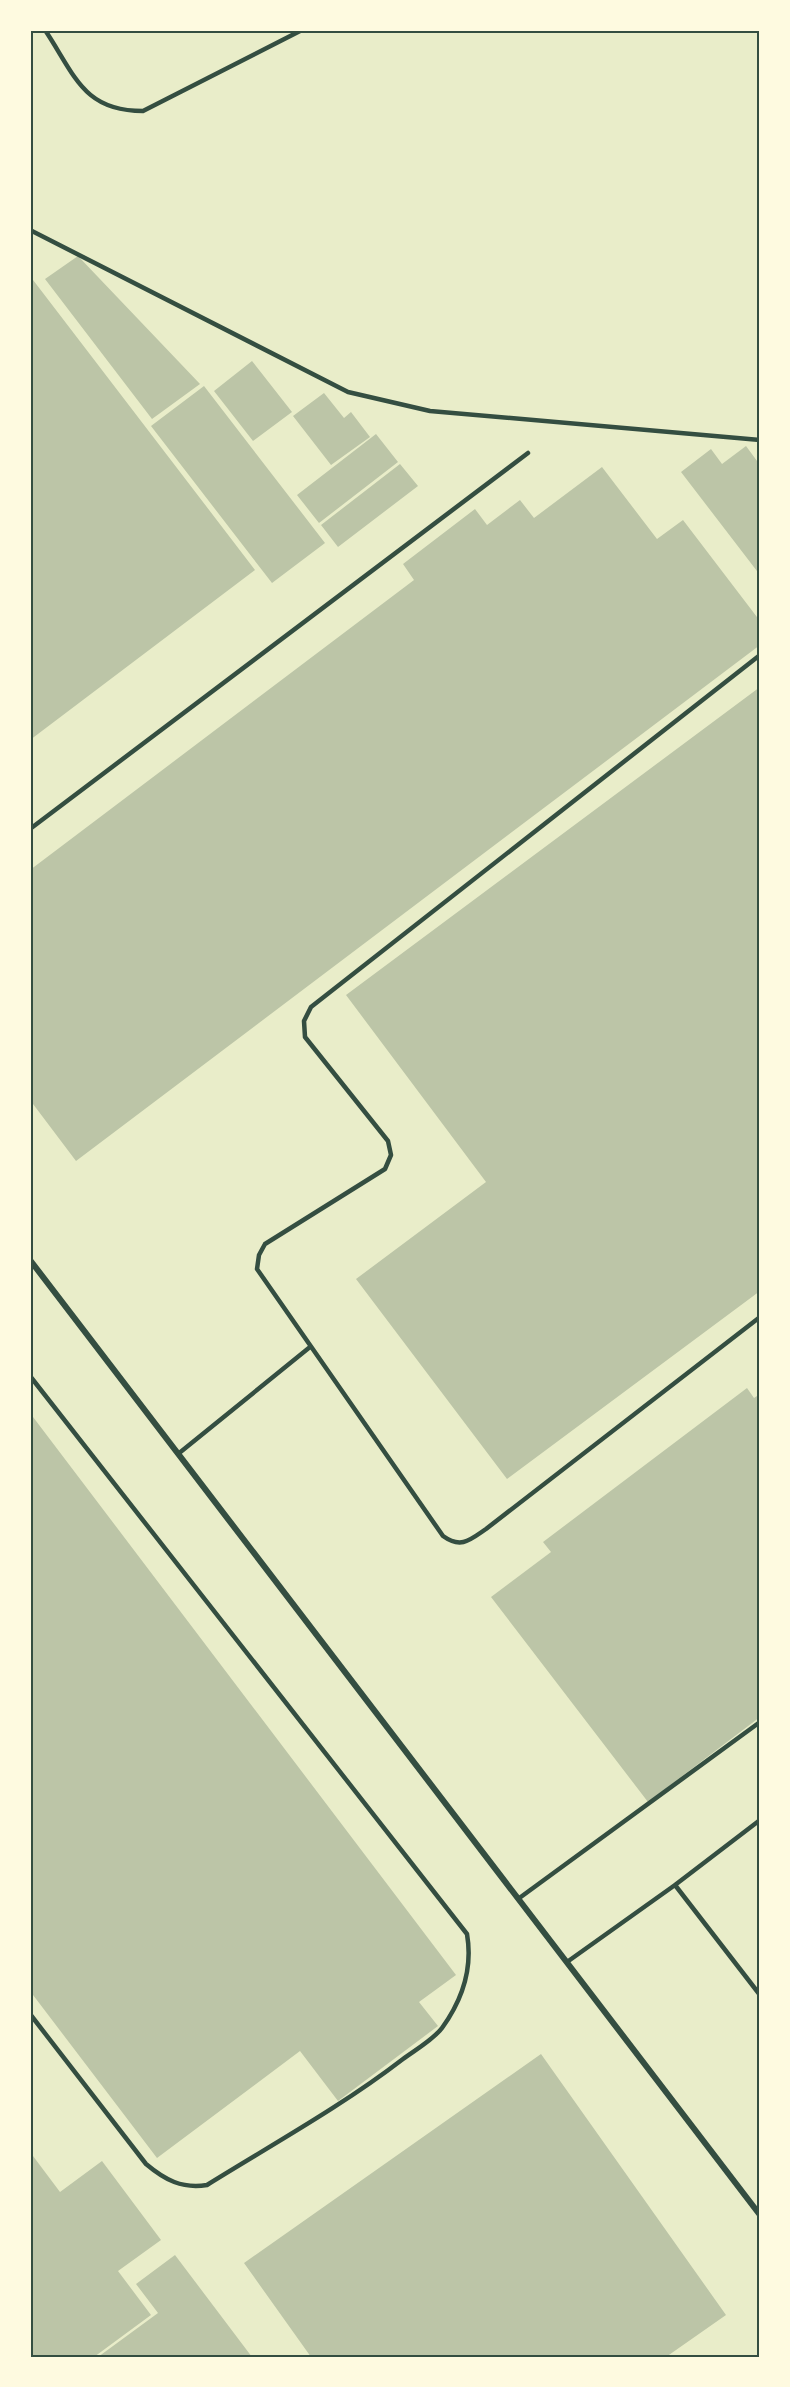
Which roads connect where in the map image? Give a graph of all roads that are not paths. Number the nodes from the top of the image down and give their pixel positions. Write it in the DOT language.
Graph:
graph roads {
  1 [pos="45,30"];
  2 [pos="302,30"];
  3 [pos="30,230"];
  4 [pos="760,440"];
  5 [pos="528,453"];
  6 [pos="760,655"];
  7 [pos="30,830"];
  8 [pos="30,1260"];
  9 [pos="760,1317"];
  10 [pos="310,1347"];
  11 [pos="30,1376"];
  12 [pos="178,1454"];
  13 [pos="760,1722"];
  14 [pos="760,1820"];
  15 [pos="675,1885"];
  16 [pos="518,1899"];
  17 [pos="567,1962"];
  18 [pos="760,1995"];
  19 [pos="30,2014"];
  20 [pos="760,2215"];
  1 -- 2 [label="lane"];
  3 -- 4 [label="lane"];
  5 -- 7 [label="lane"];
  6 -- 10 [label="lane"];
  8 -- 12 [label="street"];
  9 -- 10 [label="lane"];
  10 -- 12 [label="lane"];
  11 -- 19 [label="lane"];
  12 -- 16 [label="street"];
  13 -- 16 [label="lane"];
  14 -- 15 [label="lane"];
  15 -- 17 [label="lane"];
  15 -- 18 [label="lane"];
  16 -- 17 [label="street"];
  17 -- 20 [label="street"];
}
